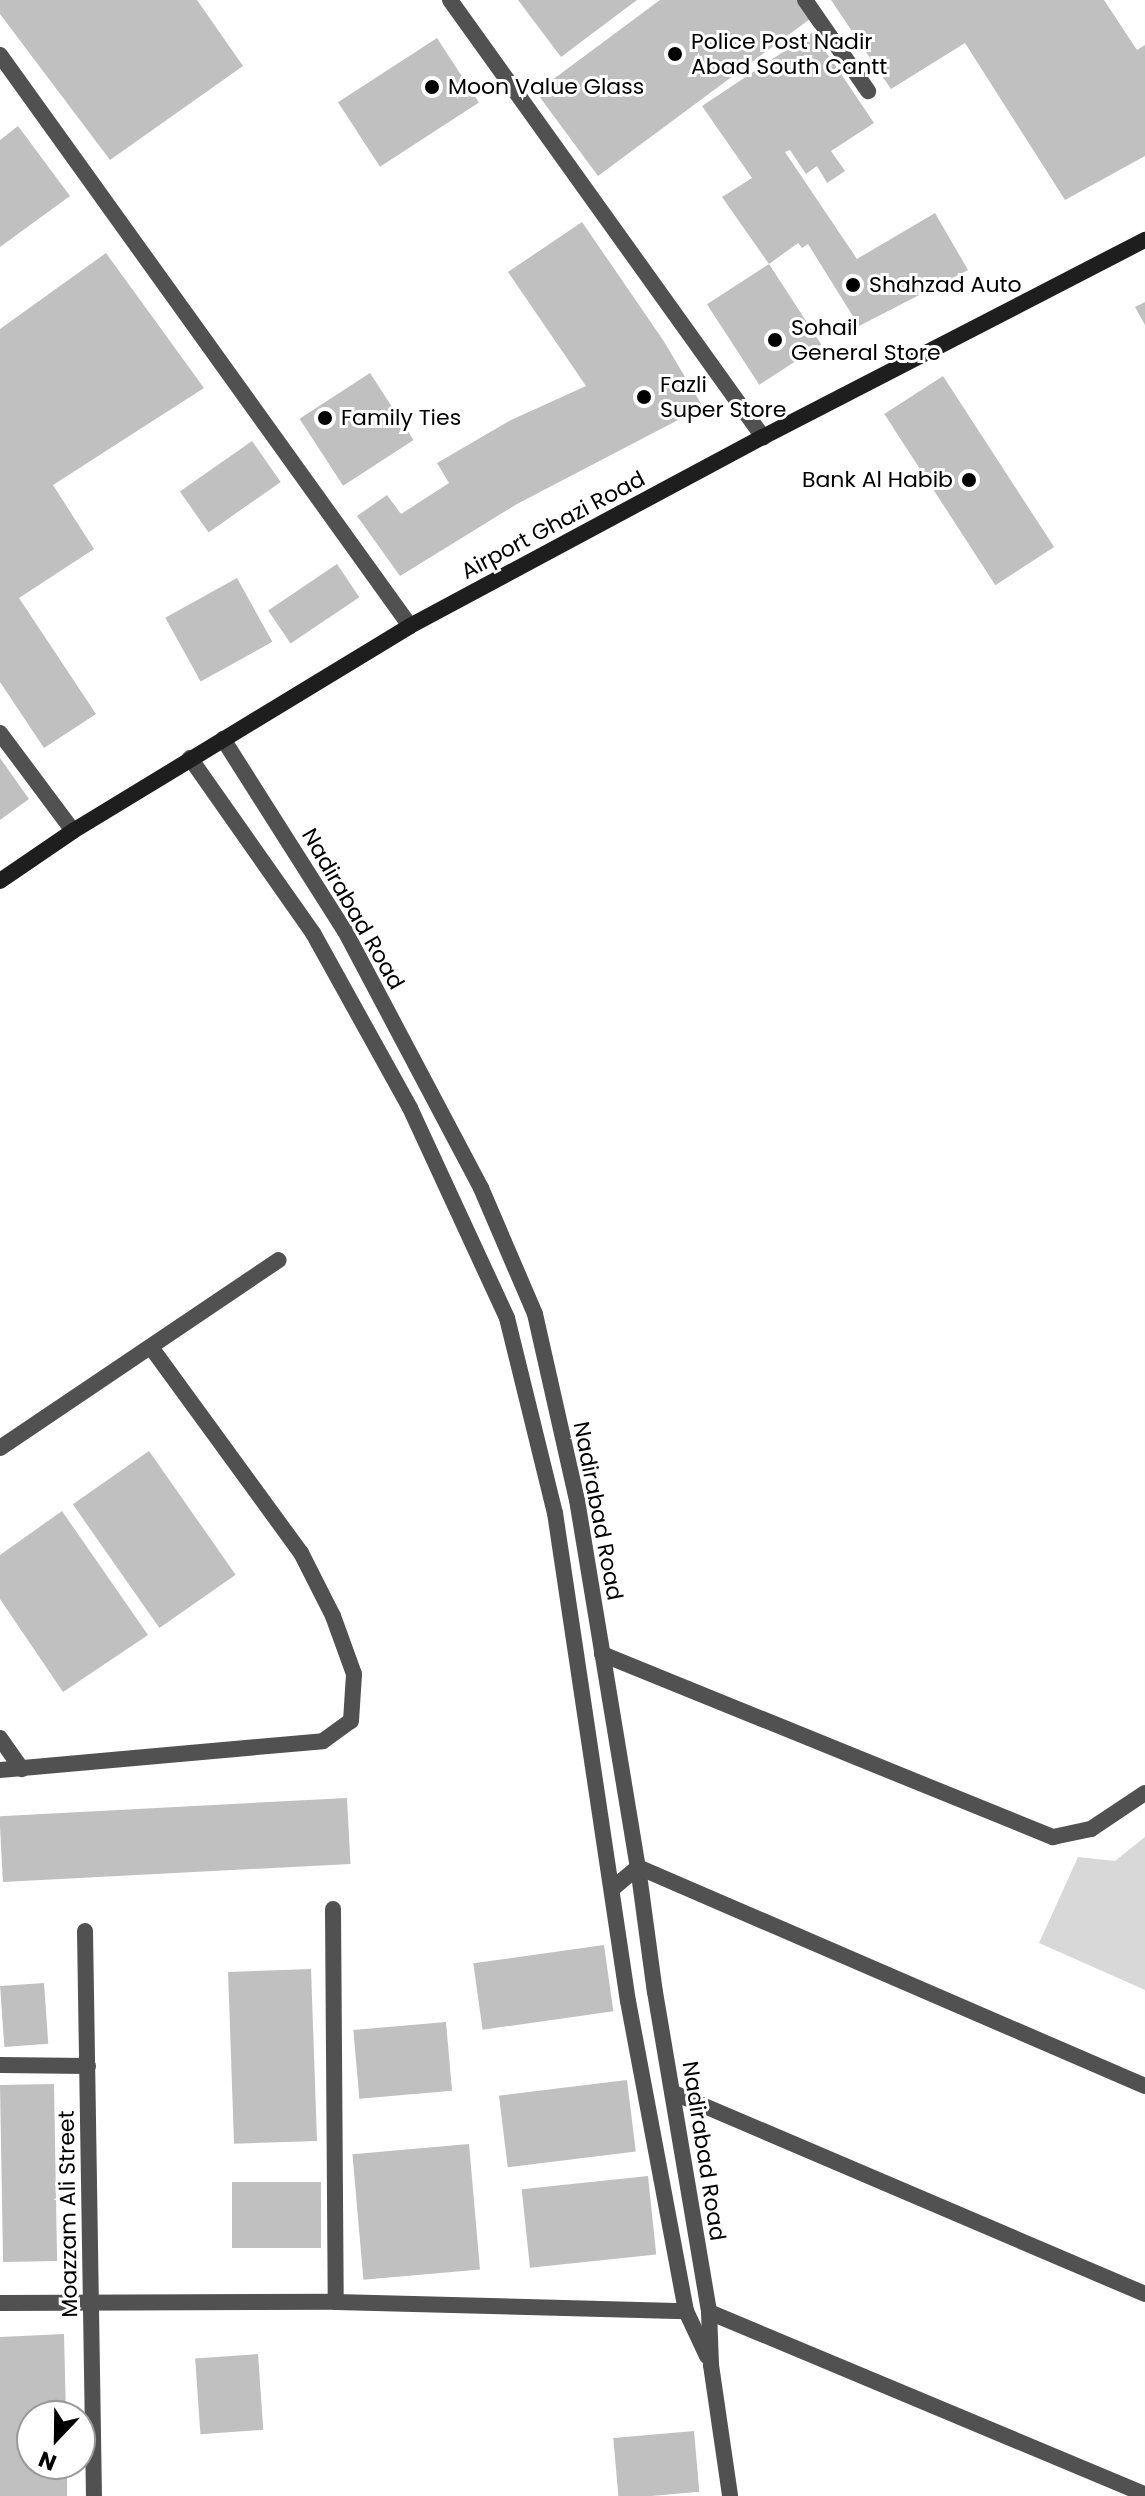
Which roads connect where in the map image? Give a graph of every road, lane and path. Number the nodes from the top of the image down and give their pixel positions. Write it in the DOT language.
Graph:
graph roads {
  1 [pos="450,0"];
  2 [pos="805,0"];
  3 [pos="0,55"];
  4 [pos="868,91"];
  5 [pos="1145,240"];
  6 [pos="763,437"];
  7 [pos="410,626"];
  8 [pos="0,733"];
  9 [pos="223,739"];
  10 [pos="190,758"];
  11 [pos="73,831"];
  12 [pos="0,881"];
  13 [pos="279,1260"];
  14 [pos="152,1349"];
  15 [pos="548,1374"];
  16 [pos="521,1375"];
  17 [pos="0,1448"];
  18 [pos="602,1654"];
  19 [pos="0,1738"];
  20 [pos="22,1769"];
  21 [pos="0,1770"];
  22 [pos="1145,1793"];
  23 [pos="638,1867"];
  24 [pos="612,1889"];
  25 [pos="333,1909"];
  26 [pos="85,1931"];
  27 [pos="0,2065"];
  28 [pos="88,2066"];
  29 [pos="1145,2086"];
  30 [pos="674,2093"];
  31 [pos="1145,2294"];
  32 [pos="92,2302"];
  33 [pos="336,2302"];
  34 [pos="0,2303"];
  35 [pos="686,2311"];
  36 [pos="709,2312"];
  37 [pos="711,2365"];
  38 [pos="1145,2494"];
  39 [pos="94,2496"];
  40 [pos="730,2496"];
  1 -- 6 [label="street"];
  2 -- 4 [label="street"];
  3 -- 7 [label="street"];
  5 -- 6 [label="main road, Airport Ghazi Road"];
  6 -- 7 [label="main road, Airport Ghazi Road"];
  7 -- 9 [label="main road, Airport Ghazi Road"];
  8 -- 11 [label="street"];
  9 -- 10 [label="main road, Airport Ghazi Road"];
  9 -- 15 [label="street, Nadirabad Road"];
  10 -- 11 [label="main road, Airport Ghazi Road"];
  10 -- 16 [label="street, Nadirabad Road"];
  11 -- 12 [label="main road, Airport Ghazi Road"];
  13 -- 14 [label="street"];
  14 -- 17 [label="street"];
  14 -- 20 [label="street"];
  15 -- 16 [label="street"];
  15 -- 18 [label="street, Nadirabad Road"];
  16 -- 24 [label="street, Nadirabad Road"];
  18 -- 22 [label="street"];
  18 -- 23 [label="street, Nadirabad Road"];
  19 -- 20 [label="street"];
  20 -- 21 [label="street"];
  23 -- 24 [label="street"];
  23 -- 29 [label="street"];
  23 -- 30 [label="street, Nadirabad Road"];
  24 -- 35 [label="street, Nadirabad Road"];
  25 -- 33 [label="street"];
  26 -- 28 [label="street, Moazzam Ali Street"];
  27 -- 28 [label="street"];
  28 -- 32 [label="street, Moazzam Ali Street"];
  30 -- 31 [label="street"];
  30 -- 36 [label="street, Nadirabad Road"];
  32 -- 33 [label="street"];
  32 -- 34 [label="street"];
  32 -- 39 [label="street, Moazzam Ali Street"];
  33 -- 35 [label="street"];
  35 -- 37 [label="street, Nadirabad Road"];
  36 -- 37 [label="street, Nadirabad Road"];
  36 -- 38 [label="street"];
  37 -- 40 [label="street, Nadirabad Road"];
}
